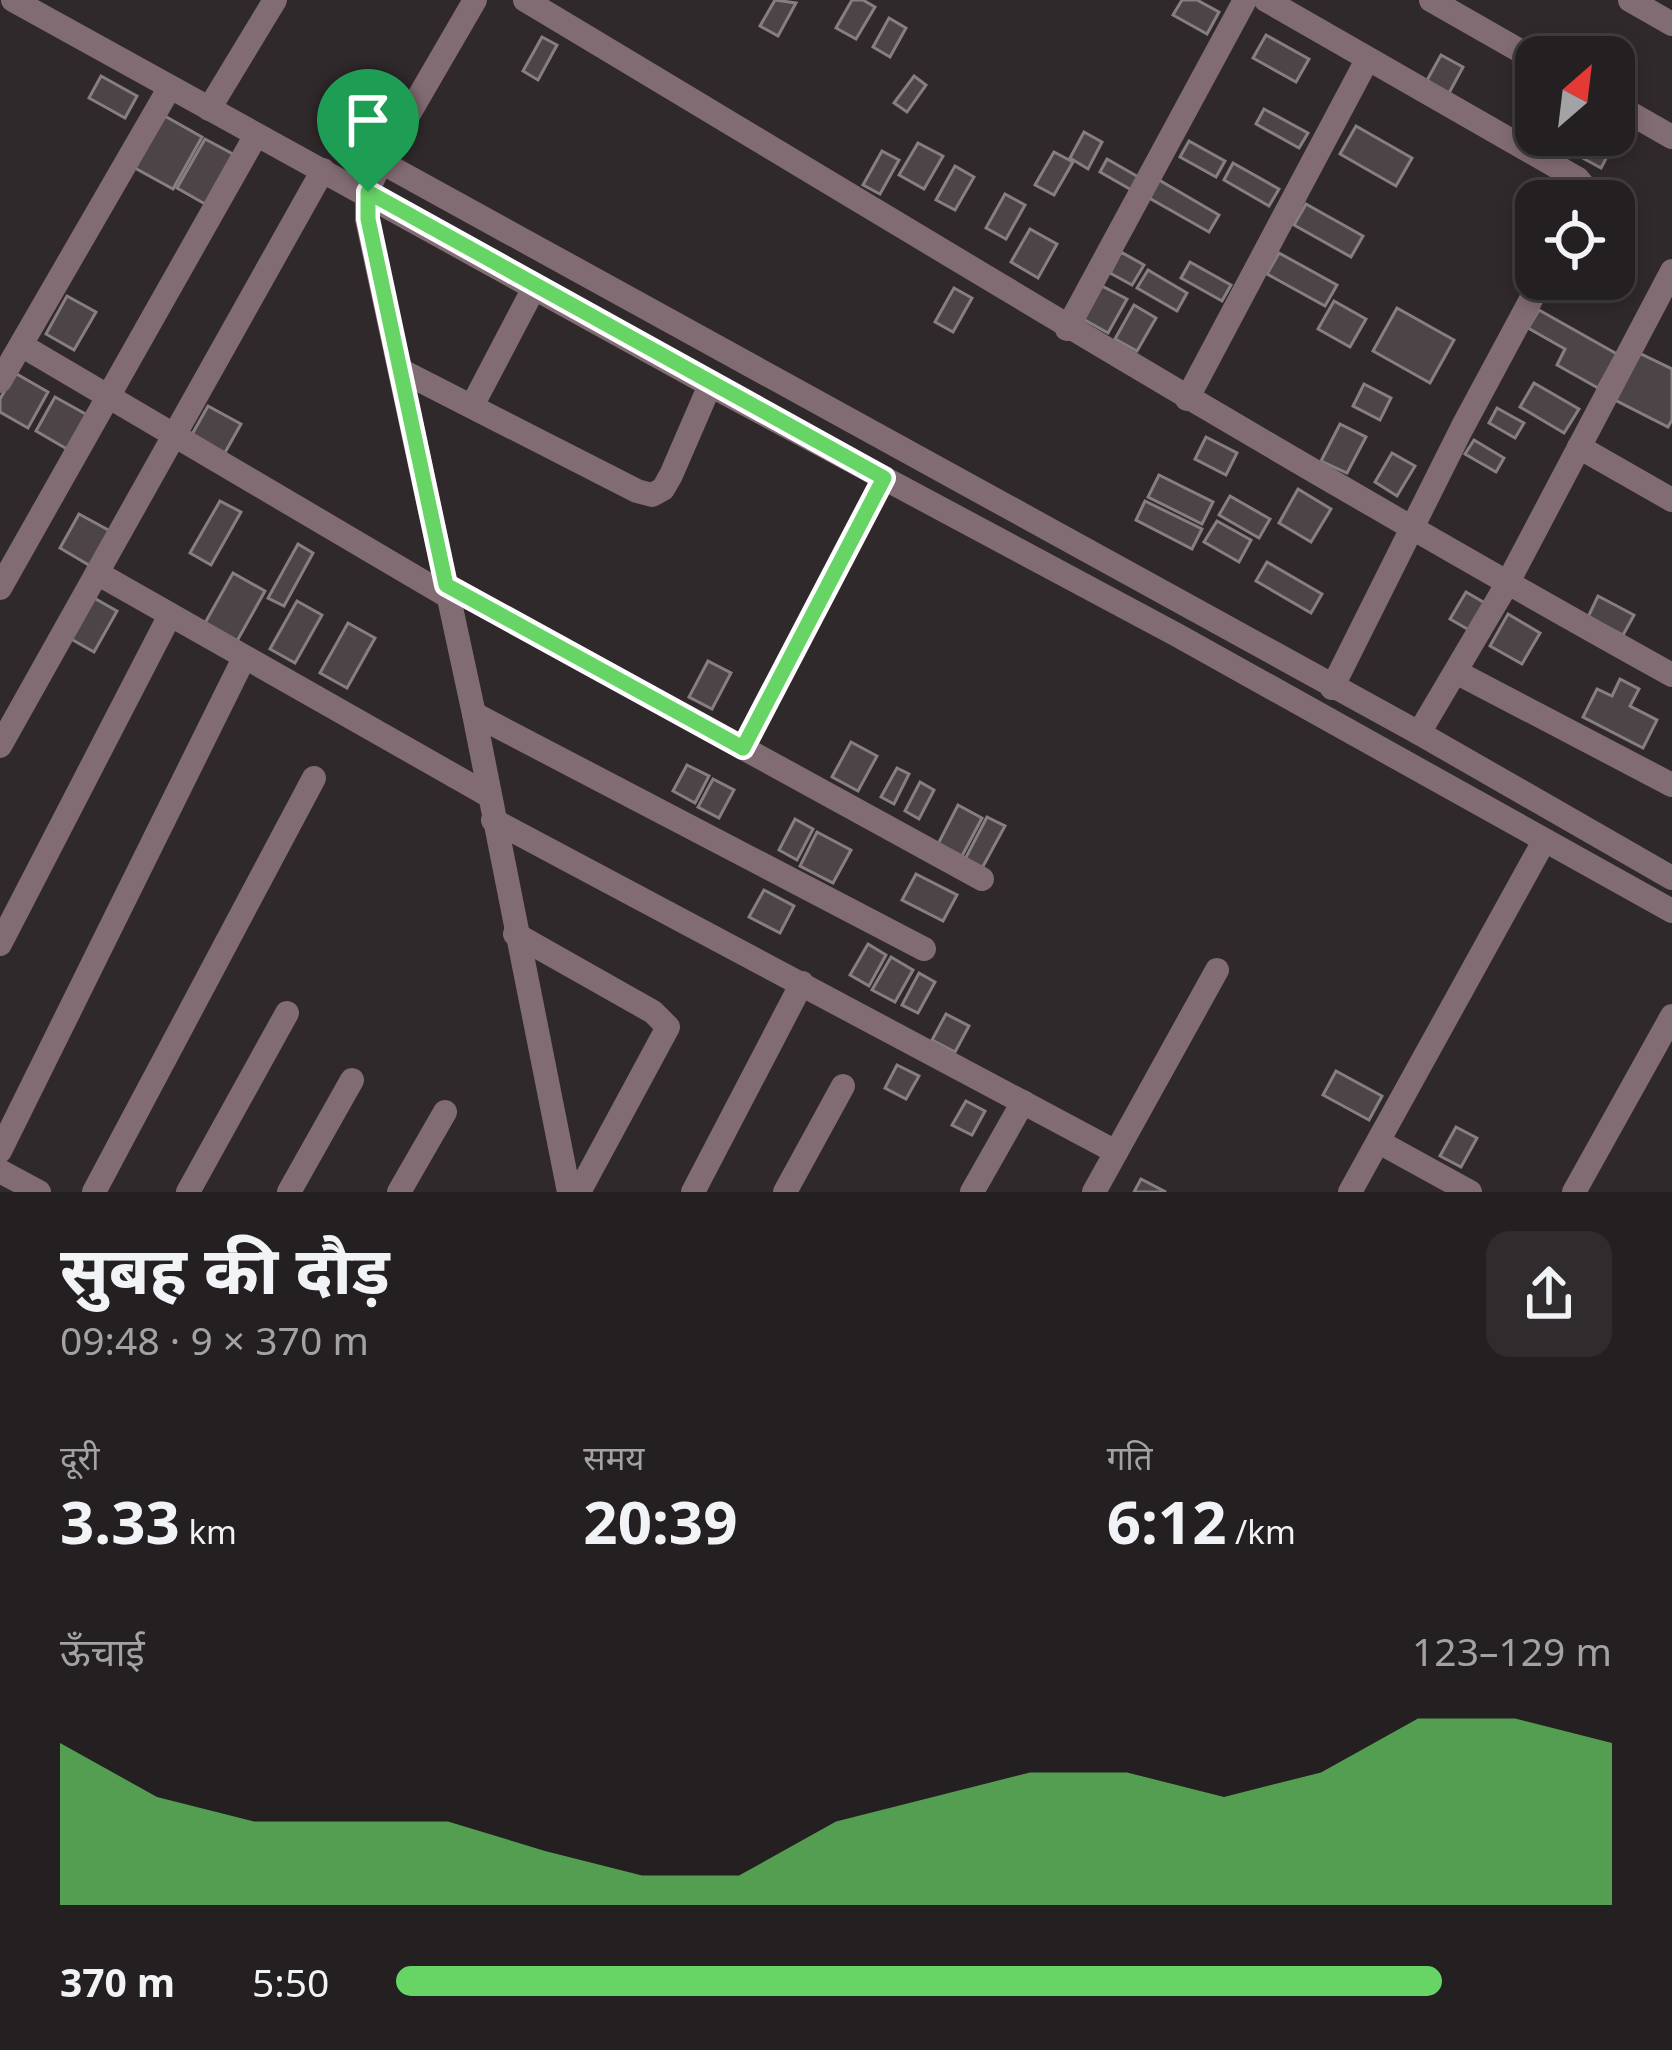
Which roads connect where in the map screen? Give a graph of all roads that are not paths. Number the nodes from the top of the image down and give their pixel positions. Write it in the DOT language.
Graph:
graph roads {
  1 [pos="13,0"];
  2 [pos="274,0"];
  3 [pos="475,0"];
  4 [pos="525,0"];
  5 [pos="1245,0"];
  6 [pos="1266,0"];
  7 [pos="1431,0"];
  8 [pos="1630,0"];
  9 [pos="1672,24"];
  10 [pos="1515,48"];
  11 [pos="1367,60"];
  12 [pos="170,87"];
  13 [pos="209,109"];
  14 [pos="1635,116"];
  15 [pos="256,135"];
  16 [pos="1672,137"];
  17 [pos="381,162"];
  18 [pos="323,170"];
  19 [pos="1579,180"];
  20 [pos="368,192"];
  21 [pos="1672,272"];
  22 [pos="535,286"];
  23 [pos="1531,300"];
  24 [pos="1067,329"];
  25 [pos="20,345"];
  26 [pos="400,370"];
  27 [pos="0,381"];
  28 [pos="710,385"];
  29 [pos="108,396"];
  30 [pos="1187,399"];
  31 [pos="472,406"];
  32 [pos="174,437"];
  33 [pos="1579,447"];
  34 [pos="884,478"];
  35 [pos="1672,500"];
  36 [pos="1413,526"];
  37 [pos="97,573"];
  38 [pos="1507,584"];
  39 [pos="0,589"];
  40 [pos="448,591"];
  41 [pos="170,615"];
  42 [pos="244,658"];
  43 [pos="1456,672"];
  44 [pos="1672,675"];
  45 [pos="1332,688"];
  46 [pos="474,715"];
  47 [pos="1419,733"];
  48 [pos="0,746"];
  49 [pos="743,748"];
  50 [pos="314,778"];
  51 [pos="1672,785"];
  52 [pos="490,808"];
  53 [pos="1544,841"];
  54 [pos="1672,878"];
  55 [pos="982,879"];
  56 [pos="1672,911"];
  57 [pos="515,934"];
  58 [pos="0,944"];
  59 [pos="924,950"];
  60 [pos="1216,970"];
  61 [pos="802,983"];
  62 [pos="287,1012"];
  63 [pos="1672,1016"];
  64 [pos="352,1080"];
  65 [pos="844,1086"];
  66 [pos="1023,1102"];
  67 [pos="445,1112"];
  68 [pos="1378,1142"];
  69 [pos="0,1151"];
  70 [pos="1116,1152"];
  71 [pos="0,1171"];
  72 [pos="39,1192"];
  73 [pos="94,1192"];
  74 [pos="188,1192"];
  75 [pos="289,1192"];
  76 [pos="399,1192"];
  77 [pos="568,1192"];
  78 [pos="579,1192"];
  79 [pos="693,1192"];
  80 [pos="785,1192"];
  81 [pos="972,1192"];
  82 [pos="1094,1192"];
  83 [pos="1351,1192"];
  84 [pos="1470,1192"];
  85 [pos="1574,1192"];
  1 -- 12 [label="street"];
  2 -- 13 [label="street"];
  3 -- 17 [label="street"];
  4 -- 24 [label="street"];
  5 -- 24 [label="street"];
  6 -- 11 [label="street"];
  7 -- 10 [label="street"];
  8 -- 9 [label="street"];
  11 -- 19 [label="street"];
  11 -- 30 [label="street"];
  12 -- 13 [label="street"];
  12 -- 25 [label="street"];
  13 -- 15 [label="street"];
  14 -- 16 [label="street"];
  15 -- 18 [label="street"];
  15 -- 29 [label="street"];
  17 -- 20 [label="street"];
  17 -- 45 [label="street"];
  18 -- 20 [label="street"];
  18 -- 32 [label="street"];
  20 -- 22 [label="street"];
  20 -- 26 [label="street"];
  21 -- 33 [label="street"];
  22 -- 28 [label="street"];
  22 -- 31 [label="street"];
  23 -- 36 [label="street"];
  24 -- 30 [label="street"];
  25 -- 27 [label="street"];
  25 -- 29 [label="street"];
  26 -- 31 [label="street"];
  26 -- 40 [label="street"];
  28 -- 31 [label="street"];
  28 -- 34 [label="street"];
  29 -- 32 [label="street"];
  29 -- 39 [label="street"];
  30 -- 36 [label="street"];
  32 -- 37 [label="street"];
  32 -- 40 [label="street"];
  33 -- 35 [label="street"];
  33 -- 38 [label="street"];
  34 -- 49 [label="street"];
  34 -- 53 [label="street"];
  36 -- 38 [label="street"];
  36 -- 45 [label="street"];
  37 -- 41 [label="street"];
  37 -- 48 [label="street"];
  38 -- 43 [label="street"];
  38 -- 44 [label="street"];
  40 -- 46 [label="street"];
  40 -- 49 [label="street"];
  41 -- 42 [label="street"];
  41 -- 58 [label="street"];
  42 -- 52 [label="street"];
  42 -- 69 [label="street"];
  43 -- 47 [label="street"];
  43 -- 51 [label="street"];
  45 -- 47 [label="street"];
  46 -- 52 [label="street"];
  46 -- 59 [label="street"];
  47 -- 54 [label="street"];
  49 -- 55 [label="street"];
  50 -- 73 [label="street"];
  52 -- 57 [label="street"];
  52 -- 61 [label="street"];
  53 -- 56 [label="street"];
  53 -- 68 [label="street"];
  57 -- 77 [label="street"];
  57 -- 78 [label="street"];
  60 -- 70 [label="street"];
  61 -- 66 [label="street"];
  61 -- 79 [label="street"];
  62 -- 74 [label="street"];
  63 -- 85 [label="street"];
  64 -- 75 [label="street"];
  65 -- 80 [label="street"];
  66 -- 70 [label="street"];
  66 -- 81 [label="street"];
  67 -- 76 [label="street"];
  68 -- 83 [label="street"];
  68 -- 84 [label="street"];
  70 -- 82 [label="street"];
  71 -- 72 [label="street"];
}
